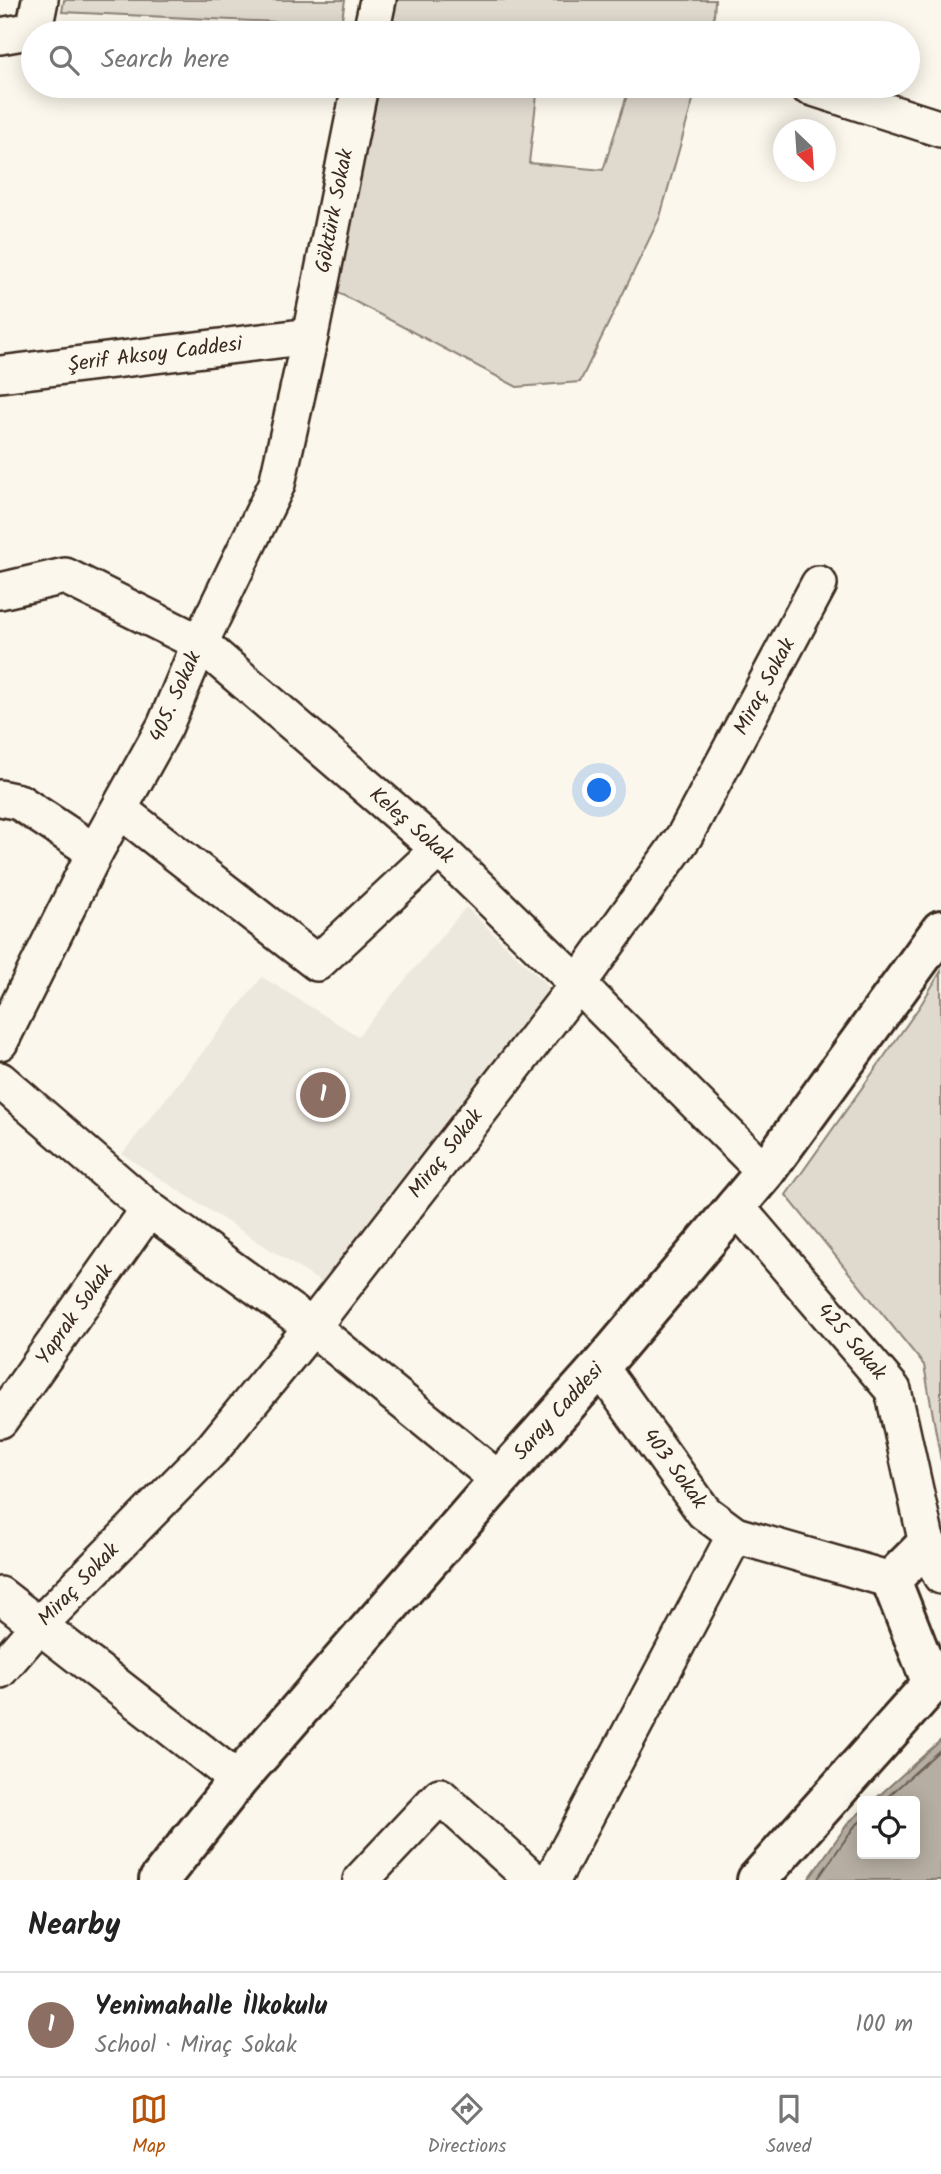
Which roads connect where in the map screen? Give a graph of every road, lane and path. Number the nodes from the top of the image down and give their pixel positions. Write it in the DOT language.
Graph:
graph roads {
  1 [pos="378,0"];
  2 [pos="374,21"];
  3 [pos="21,29"];
  4 [pos="0,36"];
  5 [pos="358,98"];
  6 [pos="844,98"];
  7 [pos="941,129"];
  8 [pos="310,336"];
  9 [pos="0,374"];
  10 [pos="819,584"];
  11 [pos="0,592"];
  12 [pos="200,643"];
  13 [pos="0,798"];
  14 [pos="120,810"];
  15 [pos="439,849"];
  16 [pos="95,852"];
  17 [pos="941,930"];
  18 [pos="578,985"];
  19 [pos="0,1042"];
  20 [pos="0,1080"];
  21 [pos="765,1172"];
  22 [pos="735,1206"];
  23 [pos="149,1209"];
  24 [pos="312,1327"];
  25 [pos="600,1367"];
  26 [pos="0,1420"];
  27 [pos="499,1480"];
  28 [pos="735,1535"];
  29 [pos="934,1560"];
  30 [pos="891,1580"];
  31 [pos="0,1595"];
  32 [pos="40,1625"];
  33 [pos="0,1670"];
  34 [pos="238,1780"];
  35 [pos="159,1880"];
  36 [pos="361,1880"];
  37 [pos="533,1880"];
  38 [pos="552,1880"];
  39 [pos="757,1880"];
  1 -- 2 [label="street"];
  3 -- 4 [label="street"];
  5 -- 8 [label="street, Göktürk Sokak"];
  6 -- 7 [label="street"];
  8 -- 9 [label="street, Şerif Aksoy Caddesi"];
  8 -- 12 [label="street, 405. Sokak"];
  10 -- 18 [label="street, Miraç Sokak"];
  11 -- 12 [label="street, Keleş Sokak"];
  12 -- 14 [label="street, 405. Sokak"];
  12 -- 15 [label="street, Keleş Sokak"];
  13 -- 16 [label="street"];
  14 -- 15 [label="street"];
  14 -- 16 [label="street, 405. Sokak"];
  15 -- 18 [label="street, Keleş Sokak"];
  16 -- 19 [label="street, 405. Sokak"];
  17 -- 21 [label="main road, Saray Caddesi"];
  18 -- 21 [label="street, Keleş Sokak"];
  18 -- 24 [label="street, Miraç Sokak"];
  20 -- 23 [label="street"];
  21 -- 22 [label="main road, Saray Caddesi"];
  22 -- 25 [label="main road, Saray Caddesi"];
  22 -- 29 [label="street, 425 Sokak"];
  23 -- 24 [label="street"];
  23 -- 26 [label="street, Yaprak Sokak"];
  24 -- 27 [label="street"];
  24 -- 32 [label="street, Miraç Sokak"];
  25 -- 27 [label="main road, Saray Caddesi"];
  25 -- 28 [label="street, 403 Sokak"];
  27 -- 34 [label="main road, Saray Caddesi"];
  28 -- 30 [label="street, 403 Sokak"];
  28 -- 38 [label="street"];
  29 -- 30 [label="main road"];
  30 -- 39 [label="main road"];
  31 -- 32 [label="street"];
  32 -- 33 [label="street, Miraç Sokak"];
  32 -- 34 [label="street"];
  34 -- 35 [label="main road, Saray Caddesi"];
  36 -- 37 [label="street"];
}
